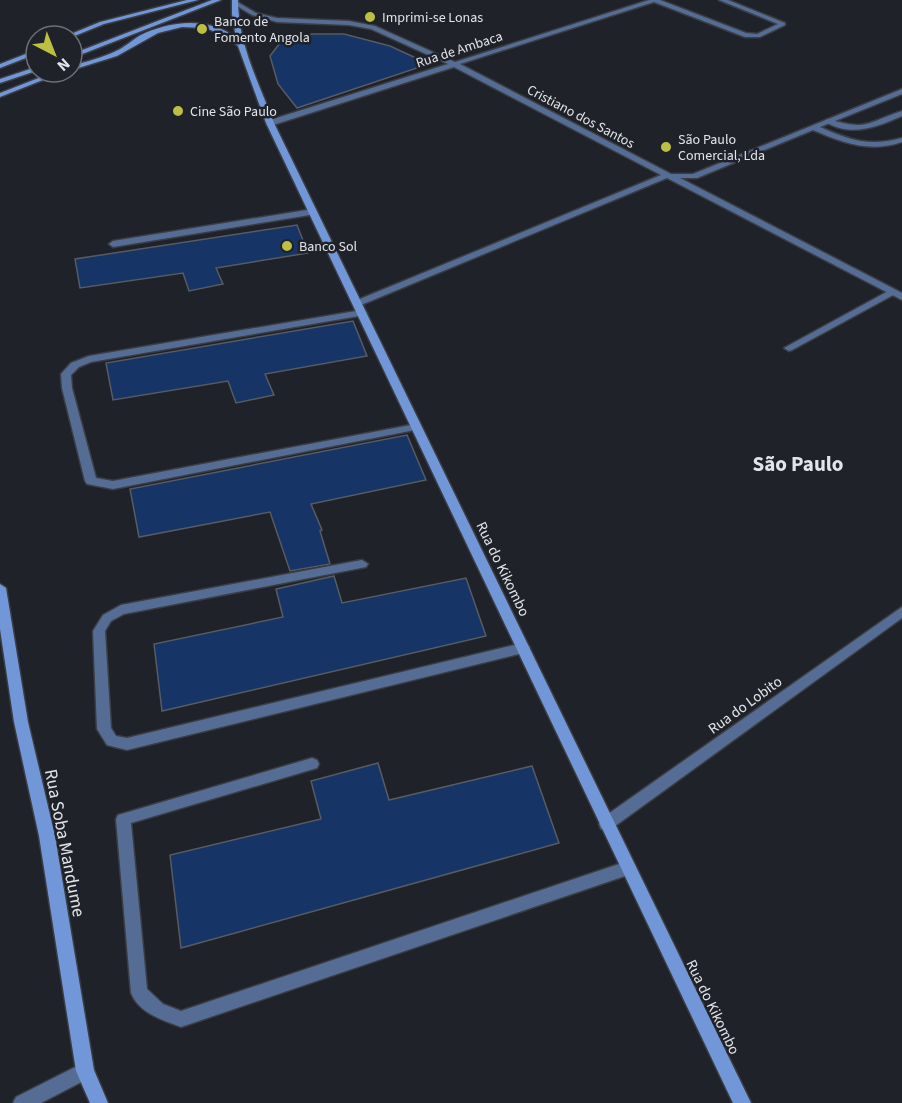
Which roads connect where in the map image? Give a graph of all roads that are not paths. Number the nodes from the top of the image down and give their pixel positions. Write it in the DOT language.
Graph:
graph roads {
  1 [pos="195,0"];
  2 [pos="218,0"];
  3 [pos="654,0"];
  4 [pos="722,0"];
  5 [pos="235,1"];
  6 [pos="84,30"];
  7 [pos="242,46"];
  8 [pos="84,51"];
  9 [pos="24,57"];
  10 [pos="452,63"];
  11 [pos="84,64"];
  12 [pos="0,66"];
  13 [pos="24,73"];
  14 [pos="0,81"];
  15 [pos="27,84"];
  16 [pos="902,91"];
  17 [pos="0,94"];
  18 [pos="902,113"];
  19 [pos="828,121"];
  20 [pos="270,123"];
  21 [pos="813,127"];
  22 [pos="902,140"];
  23 [pos="666,176"];
  24 [pos="314,212"];
  25 [pos="113,244"];
  26 [pos="897,295"];
  27 [pos="360,308"];
  28 [pos="789,348"];
  29 [pos="416,427"];
  30 [pos="362,564"];
  31 [pos="0,588"];
  32 [pos="0,594"];
  33 [pos="902,612"];
  34 [pos="524,648"];
  35 [pos="312,764"];
  36 [pos="606,824"];
  37 [pos="628,868"];
  38 [pos="85,1071"];
  39 [pos="22,1103"];
  40 [pos="99,1103"];
  41 [pos="742,1103"];
  1 -- 6 [label="main road"];
  2 -- 8 [label="main road"];
  3 -- 4 [label="street"];
  3 -- 10 [label="street, Rua de Ambaca"];
  5 -- 7 [label="main road"];
  5 -- 10 [label="street, Cristiano dos Santos"];
  7 -- 11 [label="main road"];
  7 -- 20 [label="main road, Rua do Kikombo"];
  9 -- 12 [label="main road"];
  10 -- 20 [label="street, Rua de Ambaca"];
  10 -- 23 [label="street, Cristiano dos Santos"];
  13 -- 14 [label="main road"];
  15 -- 17 [label="main road"];
  16 -- 19 [label="street"];
  18 -- 19 [label="street"];
  19 -- 21 [label="street"];
  20 -- 24 [label="main road, Rua do Kikombo"];
  21 -- 22 [label="street"];
  21 -- 23 [label="street"];
  23 -- 26 [label="street, Cristiano dos Santos"];
  23 -- 27 [label="street"];
  24 -- 25 [label="street"];
  24 -- 27 [label="main road, Rua do Kikombo"];
  26 -- 28 [label="street"];
  27 -- 29 [label="main road, Rua do Kikombo"];
  27 -- 29 [label="street"];
  29 -- 34 [label="main road, Rua do Kikombo"];
  30 -- 34 [label="street"];
  31 -- 32 [label="main road, Rua Soba Mandume"];
  32 -- 38 [label="main road, Rua Soba Mandume"];
  33 -- 36 [label="street, Rua do Lobito"];
  34 -- 36 [label="main road, Rua do Kikombo"];
  35 -- 37 [label="street"];
  36 -- 37 [label="main road, Rua do Kikombo"];
  37 -- 41 [label="main road, Rua do Kikombo"];
  38 -- 39 [label="street"];
  38 -- 40 [label="main road, Rua Soba Mandume"];
}
